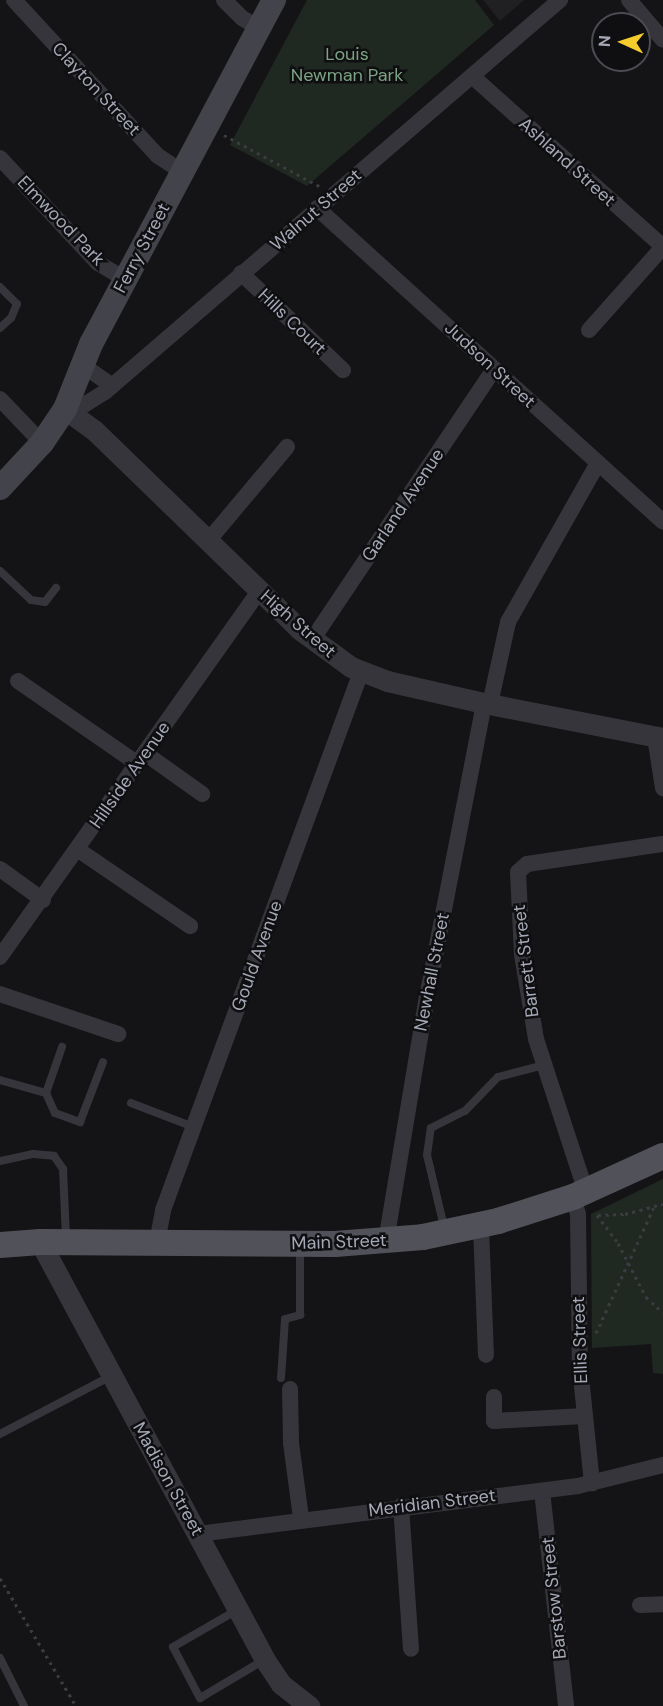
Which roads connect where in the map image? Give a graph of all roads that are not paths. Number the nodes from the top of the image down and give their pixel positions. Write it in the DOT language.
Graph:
graph roads {
  1 [pos="14,0"];
  2 [pos="224,0"];
  3 [pos="274,0"];
  4 [pos="560,0"];
  5 [pos="629,0"];
  6 [pos="259,28"];
  7 [pos="663,40"];
  8 [pos="472,76"];
  9 [pos="0,158"];
  10 [pos="183,172"];
  11 [pos="324,203"];
  12 [pos="663,247"];
  13 [pos="241,273"];
  14 [pos="125,279"];
  15 [pos="0,287"];
  16 [pos="0,328"];
  17 [pos="589,330"];
  18 [pos="81,364"];
  19 [pos="494,369"];
  20 [pos="343,370"];
  21 [pos="112,386"];
  22 [pos="0,399"];
  23 [pos="65,409"];
  24 [pos="42,443"];
  25 [pos="287,447"];
  26 [pos="598,463"];
  27 [pos="0,488"];
  28 [pos="663,522"];
  29 [pos="208,541"];
  30 [pos="0,571"];
  31 [pos="56,588"];
  32 [pos="259,591"];
  33 [pos="312,640"];
  34 [pos="361,672"];
  35 [pos="18,681"];
  36 [pos="487,704"];
  37 [pos="659,738"];
  38 [pos="142,759"];
  39 [pos="663,788"];
  40 [pos="202,794"];
  41 [pos="663,844"];
  42 [pos="77,849"];
  43 [pos="0,869"];
  44 [pos="42,900"];
  45 [pos="190,926"];
  46 [pos="0,957"];
  47 [pos="0,994"];
  48 [pos="118,1034"];
  49 [pos="62,1047"];
  50 [pos="103,1062"];
  51 [pos="544,1065"];
  52 [pos="0,1080"];
  53 [pos="46,1093"];
  54 [pos="131,1103"];
  55 [pos="195,1127"];
  56 [pos="663,1155"];
  57 [pos="0,1161"];
  58 [pos="583,1201"];
  59 [pos="482,1226"];
  60 [pos="446,1233"];
  61 [pos="1,1238"];
  62 [pos="386,1241"];
  63 [pos="40,1242"];
  64 [pos="66,1242"];
  65 [pos="158,1242"];
  66 [pos="300,1244"];
  67 [pos="486,1354"];
  68 [pos="112,1376"];
  69 [pos="286,1384"];
  70 [pos="494,1397"];
  71 [pos="584,1416"];
  72 [pos="0,1434"];
  73 [pos="663,1465"];
  74 [pos="592,1483"];
  75 [pos="542,1491"];
  76 [pos="401,1506"];
  77 [pos="301,1518"];
  78 [pos="198,1534"];
  79 [pos="663,1604"];
  80 [pos="640,1605"];
  81 [pos="237,1609"];
  82 [pos="411,1649"];
  83 [pos="0,1658"];
  84 [pos="265,1660"];
  85 [pos="24,1706"];
  86 [pos="309,1706"];
  87 [pos="566,1706"];
  1 -- 10 [label="street, Clayton Street"];
  2 -- 6 [label="street"];
  3 -- 6 [label="main road, Ferry Street"];
  4 -- 8 [label="street, Walnut Street"];
  5 -- 7 [label="street"];
  6 -- 10 [label="main road, Ferry Street"];
  8 -- 11 [label="street, Walnut Street"];
  8 -- 12 [label="street, Ashland Street"];
  9 -- 14 [label="street, Elmwood Park"];
  10 -- 14 [label="main road, Ferry Street"];
  11 -- 13 [label="street, Walnut Street"];
  11 -- 19 [label="street, Judson Street"];
  12 -- 17 [label="street"];
  13 -- 20 [label="street, Hills Court"];
  13 -- 21 [label="street, Walnut Street"];
  14 -- 18 [label="main road, Ferry Street"];
  15 -- 16 [label="lane"];
  18 -- 21 [label="street"];
  18 -- 23 [label="main road, Ferry Street"];
  19 -- 26 [label="street, Judson Street"];
  19 -- 33 [label="street, Garland Avenue"];
  21 -- 23 [label="street, Walnut Street"];
  22 -- 24 [label="street"];
  23 -- 24 [label="main road, Ferry Street"];
  23 -- 29 [label="street, High Street"];
  24 -- 27 [label="main road, Ferry Street"];
  25 -- 29 [label="street"];
  26 -- 28 [label="street, Judson Street"];
  26 -- 36 [label="street, Newhall Street"];
  29 -- 32 [label="street, High Street"];
  30 -- 31 [label="lane"];
  32 -- 33 [label="street, High Street"];
  32 -- 38 [label="street, Hillside Avenue"];
  33 -- 34 [label="street, High Street"];
  34 -- 36 [label="street, High Street"];
  34 -- 55 [label="street, Gould Avenue"];
  35 -- 38 [label="street"];
  36 -- 37 [label="street, High Street"];
  36 -- 62 [label="street, Newhall Street"];
  37 -- 39 [label="street"];
  38 -- 40 [label="street"];
  38 -- 42 [label="street, Hillside Avenue"];
  41 -- 51 [label="street, Barrett Street"];
  42 -- 44 [label="street, Hillside Avenue"];
  42 -- 45 [label="street"];
  43 -- 44 [label="street"];
  44 -- 46 [label="street, Hillside Avenue"];
  47 -- 48 [label="street"];
  49 -- 53 [label="lane"];
  50 -- 53 [label="lane"];
  51 -- 58 [label="street, Barrett Street"];
  51 -- 60 [label="lane"];
  52 -- 53 [label="lane"];
  54 -- 55 [label="lane"];
  55 -- 65 [label="street, Gould Avenue"];
  56 -- 58 [label="main road, Main Street"];
  57 -- 64 [label="lane"];
  58 -- 59 [label="main road, Main Street"];
  58 -- 71 [label="street, Ellis Street"];
  59 -- 60 [label="main road, Main Street"];
  59 -- 67 [label="street"];
  60 -- 62 [label="main road, Main Street"];
  61 -- 63 [label="main road, Main Street"];
  62 -- 66 [label="main road, Main Street"];
  63 -- 64 [label="main road, Main Street"];
  63 -- 68 [label="street, Madison Street"];
  64 -- 65 [label="main road, Main Street"];
  65 -- 66 [label="main road, Main Street"];
  66 -- 69 [label="lane"];
  68 -- 72 [label="lane"];
  68 -- 78 [label="street, Madison Street"];
  69 -- 77 [label="street"];
  70 -- 71 [label="street"];
  71 -- 74 [label="street, Ellis Street"];
  73 -- 74 [label="street, Meridian Street"];
  74 -- 75 [label="street, Meridian Street"];
  75 -- 76 [label="street, Meridian Street"];
  75 -- 87 [label="street, Barstow Street"];
  76 -- 77 [label="street, Meridian Street"];
  76 -- 82 [label="street"];
  77 -- 78 [label="street, Meridian Street"];
  78 -- 81 [label="street, Madison Street"];
  79 -- 80 [label="street"];
  81 -- 84 [label="street, Madison Street"];
  81 -- 84 [label="lane"];
  83 -- 85 [label="lane"];
  84 -- 86 [label="street, Madison Street"];
}
